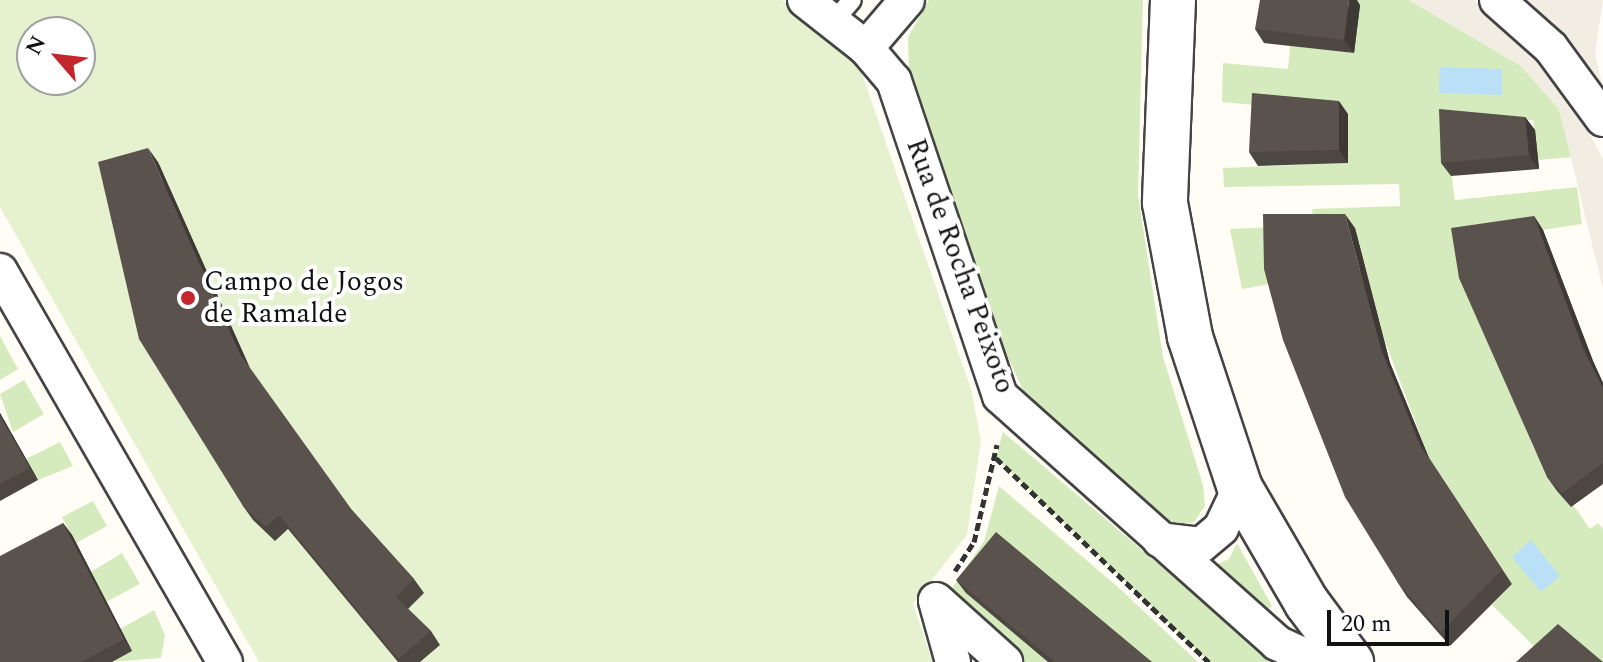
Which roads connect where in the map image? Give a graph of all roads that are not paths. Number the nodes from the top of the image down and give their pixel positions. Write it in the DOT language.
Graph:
graph roads {
  1 [pos="805,0"];
  2 [pos="907,0"];
  3 [pos="1173,0"];
  4 [pos="1497,0"];
  5 [pos="842,11"];
  6 [pos="866,48"];
  7 [pos="1603,119"];
  8 [pos="0,271"];
  9 [pos="1240,488"];
  10 [pos="1160,540"];
  11 [pos="223,661"];
  12 [pos="953,662"];
  13 [pos="1005,662"];
  14 [pos="1318,662"];
  15 [pos="1351,662"];
  1 -- 5 [label="street, Rua de Rocha Peixoto"];
  2 -- 6 [label="street"];
  3 -- 9 [label="street"];
  4 -- 7 [label="street"];
  5 -- 6 [label="street, Rua de Rocha Peixoto"];
  6 -- 10 [label="street, Rua de Rocha Peixoto"];
  8 -- 11 [label="street"];
  9 -- 10 [label="street"];
  9 -- 15 [label="street"];
  10 -- 14 [label="street, Rua de Rocha Peixoto"];
  12 -- 13 [label="street"];
}
